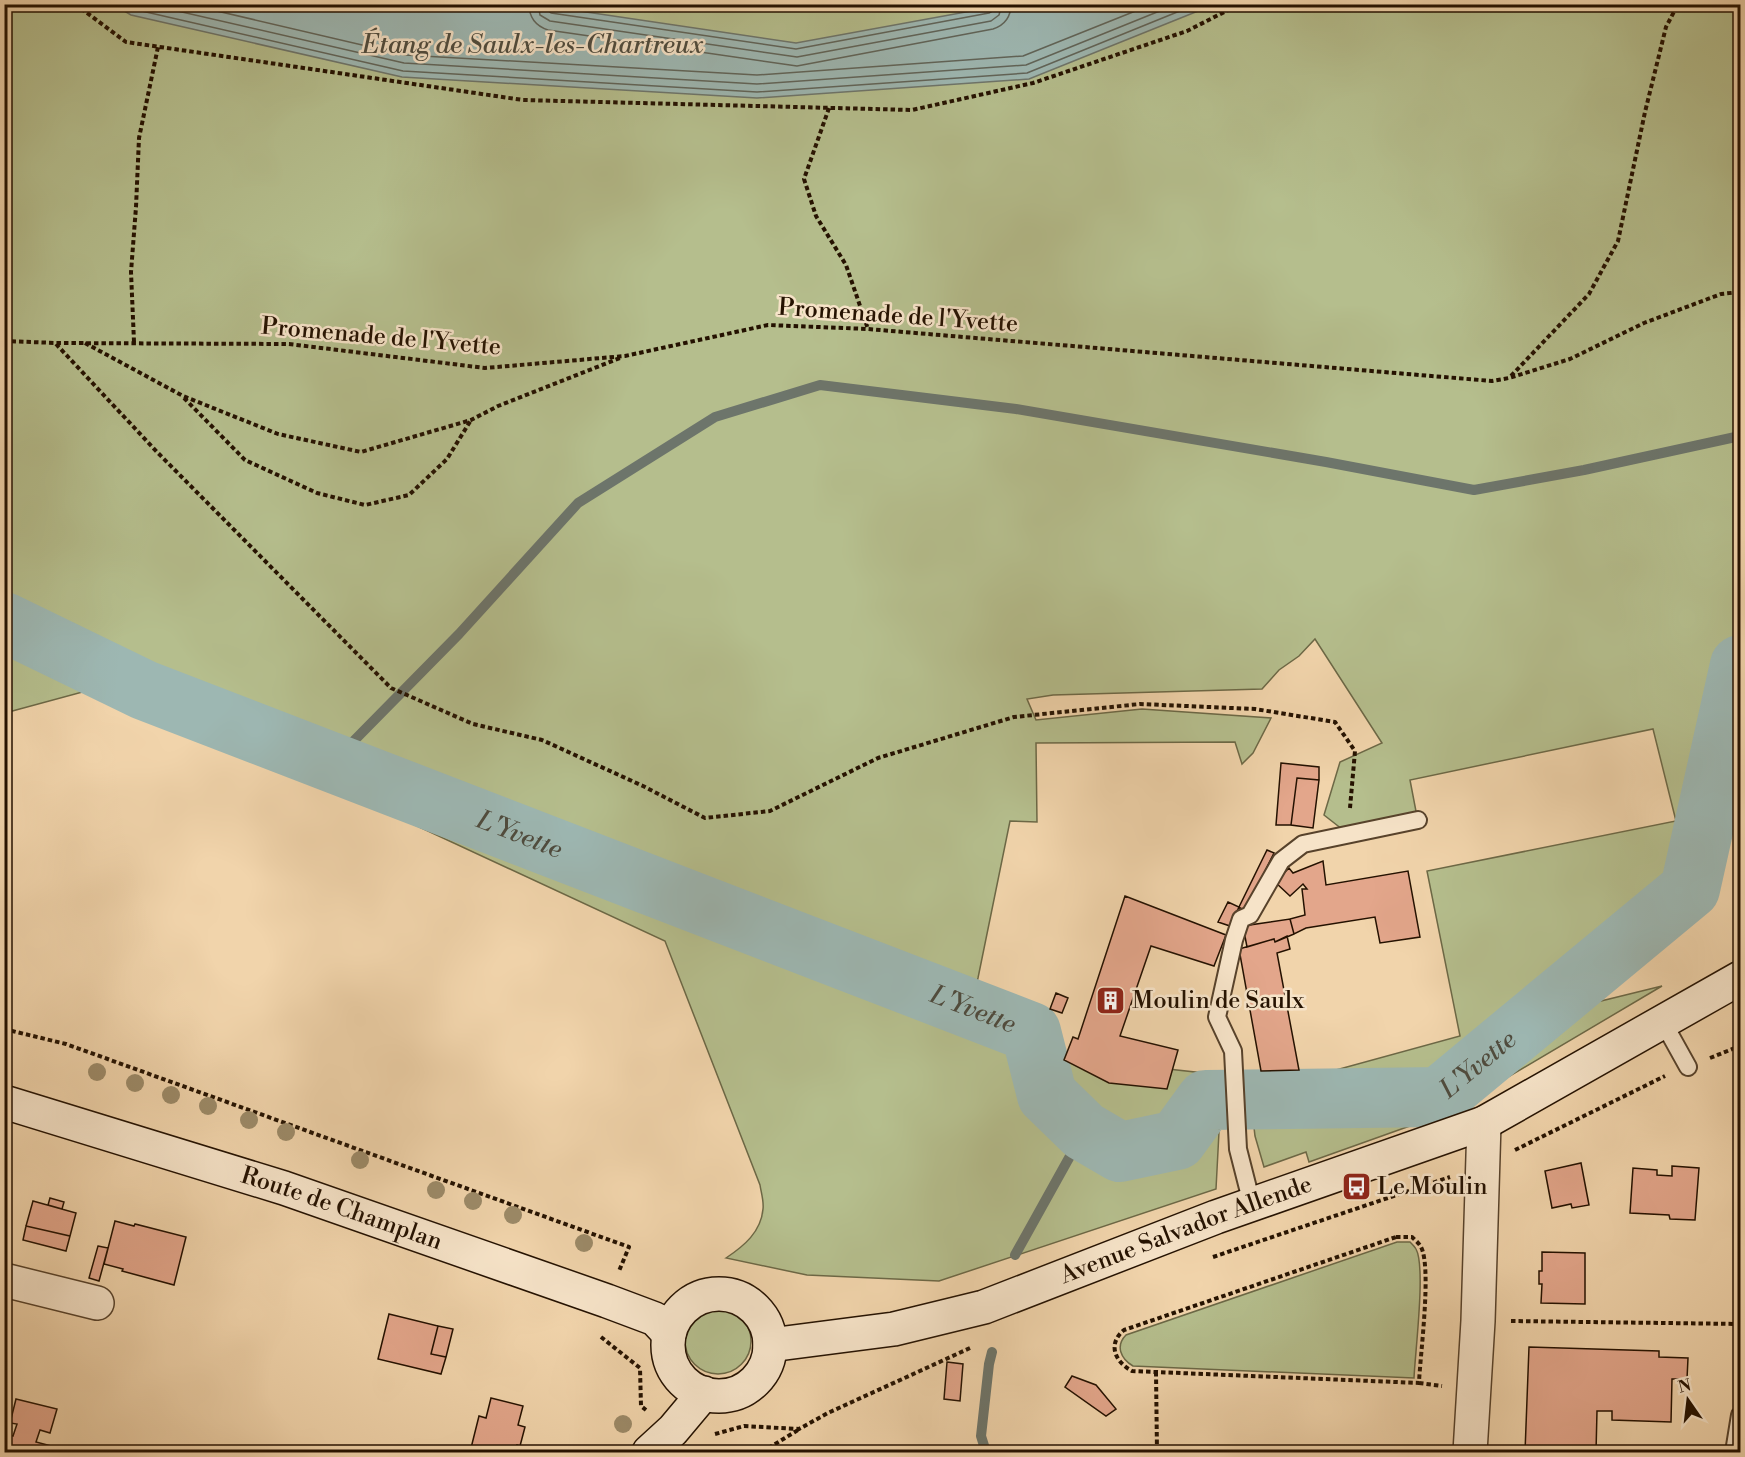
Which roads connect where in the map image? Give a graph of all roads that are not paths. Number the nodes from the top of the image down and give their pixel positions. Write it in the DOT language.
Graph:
graph roads {
  1 [pos="1418,820"];
  2 [pos="1740,978"];
  3 [pos="1663,1022"];
  4 [pos="1688,1067"];
  5 [pos="4,1102"];
  6 [pos="1484,1123"];
  7 [pos="1252,1204"];
  8 [pos="4,1280"];
  9 [pos="97,1303"];
  10 [pos="669,1334"];
  11 [pos="770,1345"];
  12 [pos="704,1393"];
  13 [pos="1740,1415"];
  14 [pos="649,1452"];
  15 [pos="1470,1452"];
  16 [pos="1734,1452"];
  1 -- 7 [label="lane"];
  2 -- 3 [label="main road, Avenue Salvador Allende"];
  3 -- 4 [label="lane"];
  3 -- 6 [label="main road, Avenue Salvador Allende"];
  5 -- 10 [label="main road, Route de Champlan"];
  6 -- 7 [label="main road, Avenue Salvador Allende"];
  6 -- 15 [label="main road"];
  7 -- 11 [label="main road, Avenue Salvador Allende"];
  8 -- 9 [label="main road"];
  10 -- 11 [label="main road"];
  10 -- 12 [label="main road"];
  11 -- 12 [label="main road"];
  12 -- 14 [label="main road"];
  13 -- 16 [label="lane"];
}
